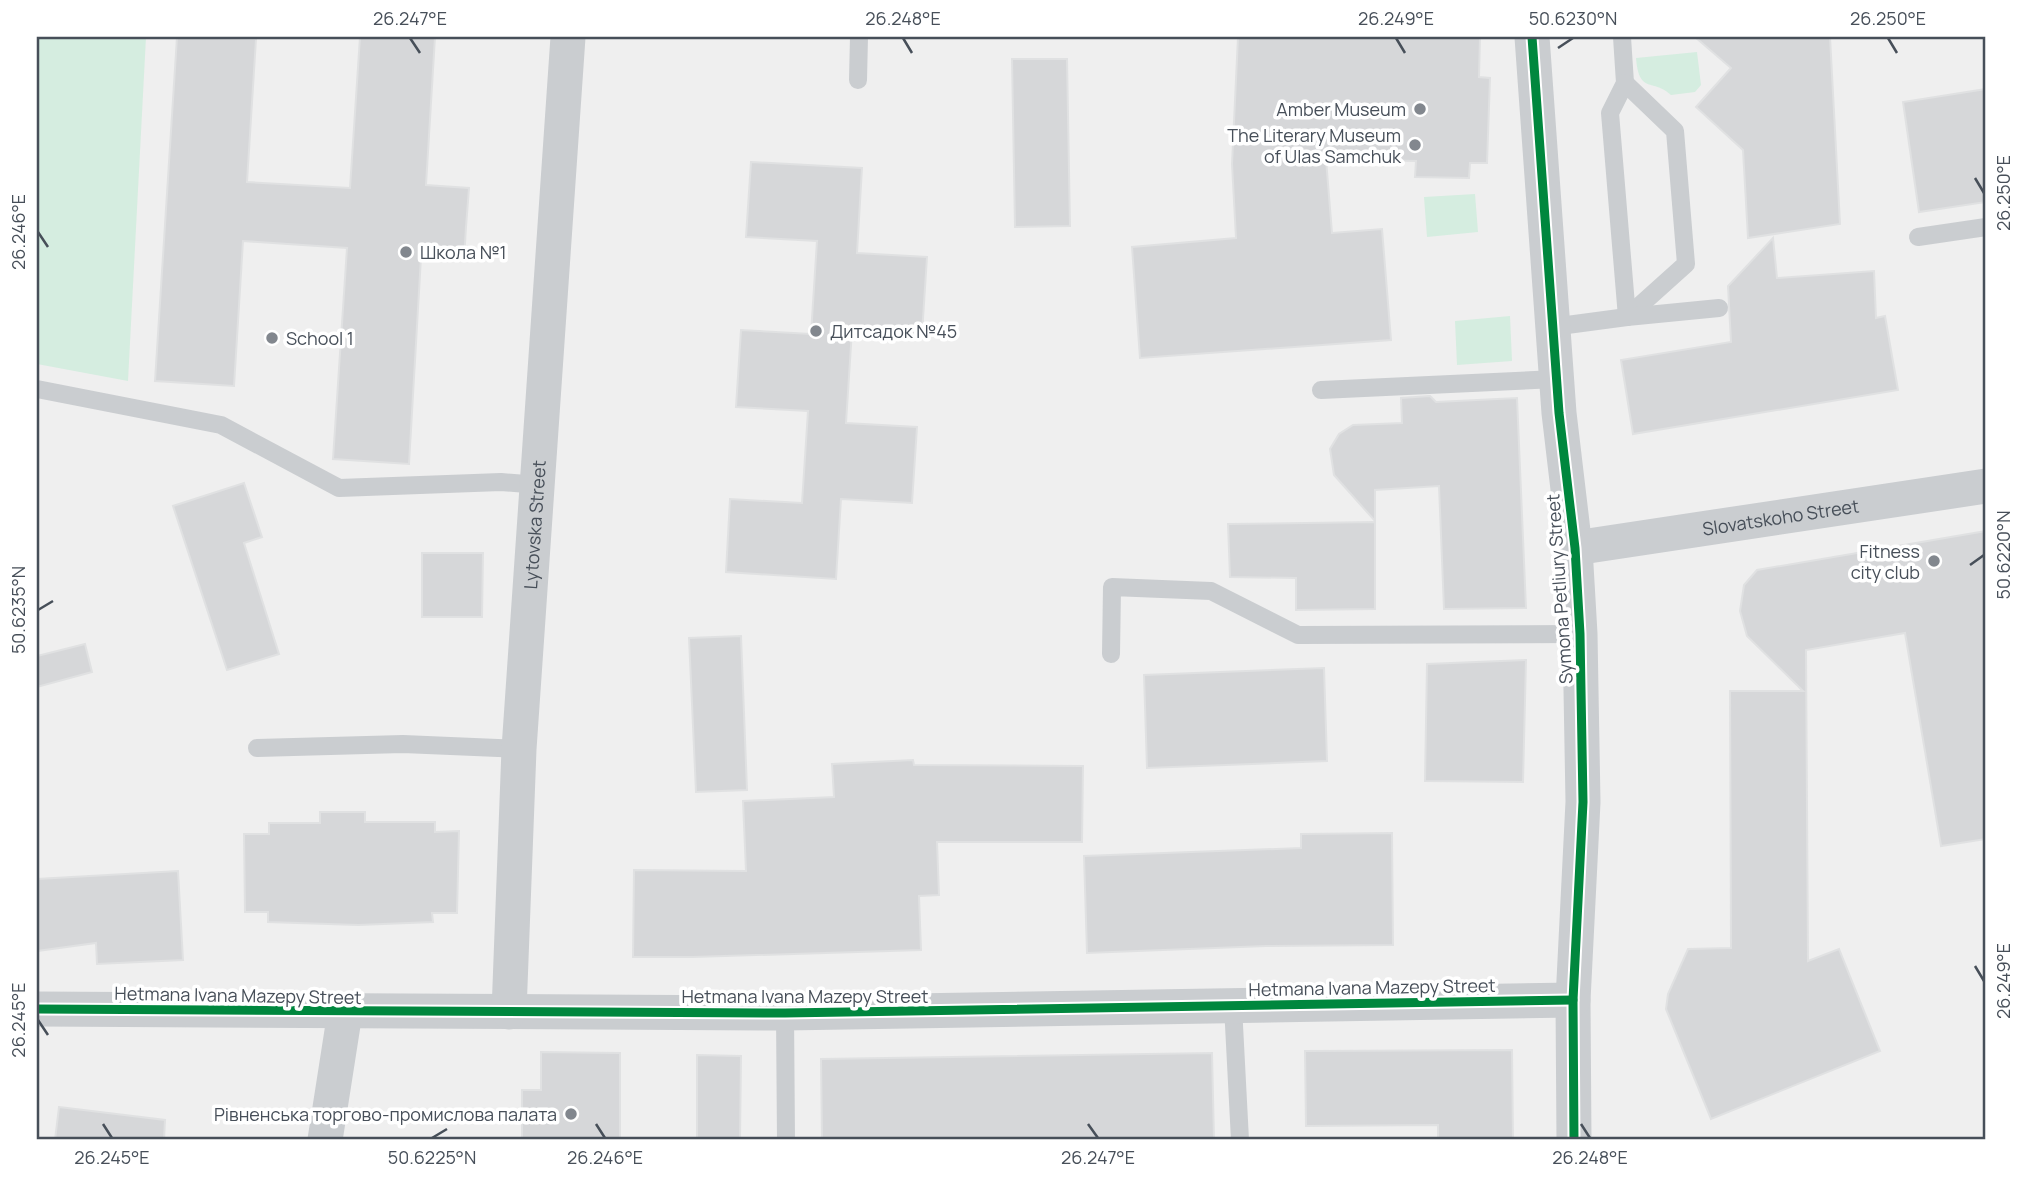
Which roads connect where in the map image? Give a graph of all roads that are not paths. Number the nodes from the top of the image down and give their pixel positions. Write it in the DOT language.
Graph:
graph roads {
  1 [pos="568,37"];
  2 [pos="859,37"];
  3 [pos="1532,37"];
  4 [pos="1622,37"];
  5 [pos="858,80"];
  6 [pos="1625,83"];
  7 [pos="1986,227"];
  8 [pos="1918,237"];
  9 [pos="1719,308"];
  10 [pos="1627,317"];
  11 [pos="1552,327"];
  12 [pos="1556,379"];
  13 [pos="37,389"];
  14 [pos="1321,390"];
  15 [pos="539,485"];
  16 [pos="1986,486"];
  17 [pos="1575,548"];
  18 [pos="1580,634"];
  19 [pos="1111,654"];
  20 [pos="257,748"];
  21 [pos="519,749"];
  22 [pos="1573,1000"];
  23 [pos="1233,1006"];
  24 [pos="37,1009"];
  25 [pos="345,1012"];
  26 [pos="509,1012"];
  27 [pos="785,1013"];
  28 [pos="325,1140"];
  29 [pos="786,1140"];
  30 [pos="1240,1140"];
  31 [pos="1574,1140"];
  1 -- 15 [label="street, Lytovska Street"];
  2 -- 5 [label="lane"];
  3 -- 11 [label="street, Symona Petliury Street"];
  4 -- 6 [label="lane"];
  6 -- 10 [label="lane"];
  6 -- 10 [label="lane"];
  7 -- 8 [label="lane"];
  9 -- 10 [label="lane"];
  10 -- 11 [label="lane"];
  11 -- 12 [label="street, Symona Petliury Street"];
  12 -- 14 [label="lane"];
  12 -- 17 [label="street, Symona Petliury Street"];
  13 -- 15 [label="lane"];
  15 -- 21 [label="street, Lytovska Street"];
  16 -- 17 [label="street, Slovatskoho Street"];
  17 -- 18 [label="street, Symona Petliury Street"];
  18 -- 19 [label="lane"];
  18 -- 22 [label="street, Symona Petliury Street"];
  20 -- 21 [label="lane"];
  21 -- 26 [label="street, Lytovska Street"];
  22 -- 23 [label="street, Hetmana Ivana Mazepy Street"];
  22 -- 31 [label="street, Symona Petliury Street"];
  23 -- 27 [label="street, Hetmana Ivana Mazepy Street"];
  23 -- 30 [label="lane"];
  24 -- 25 [label="street, Hetmana Ivana Mazepy Street"];
  25 -- 26 [label="street, Hetmana Ivana Mazepy Street"];
  25 -- 28 [label="street"];
  26 -- 27 [label="street, Hetmana Ivana Mazepy Street"];
  27 -- 29 [label="lane"];
}
